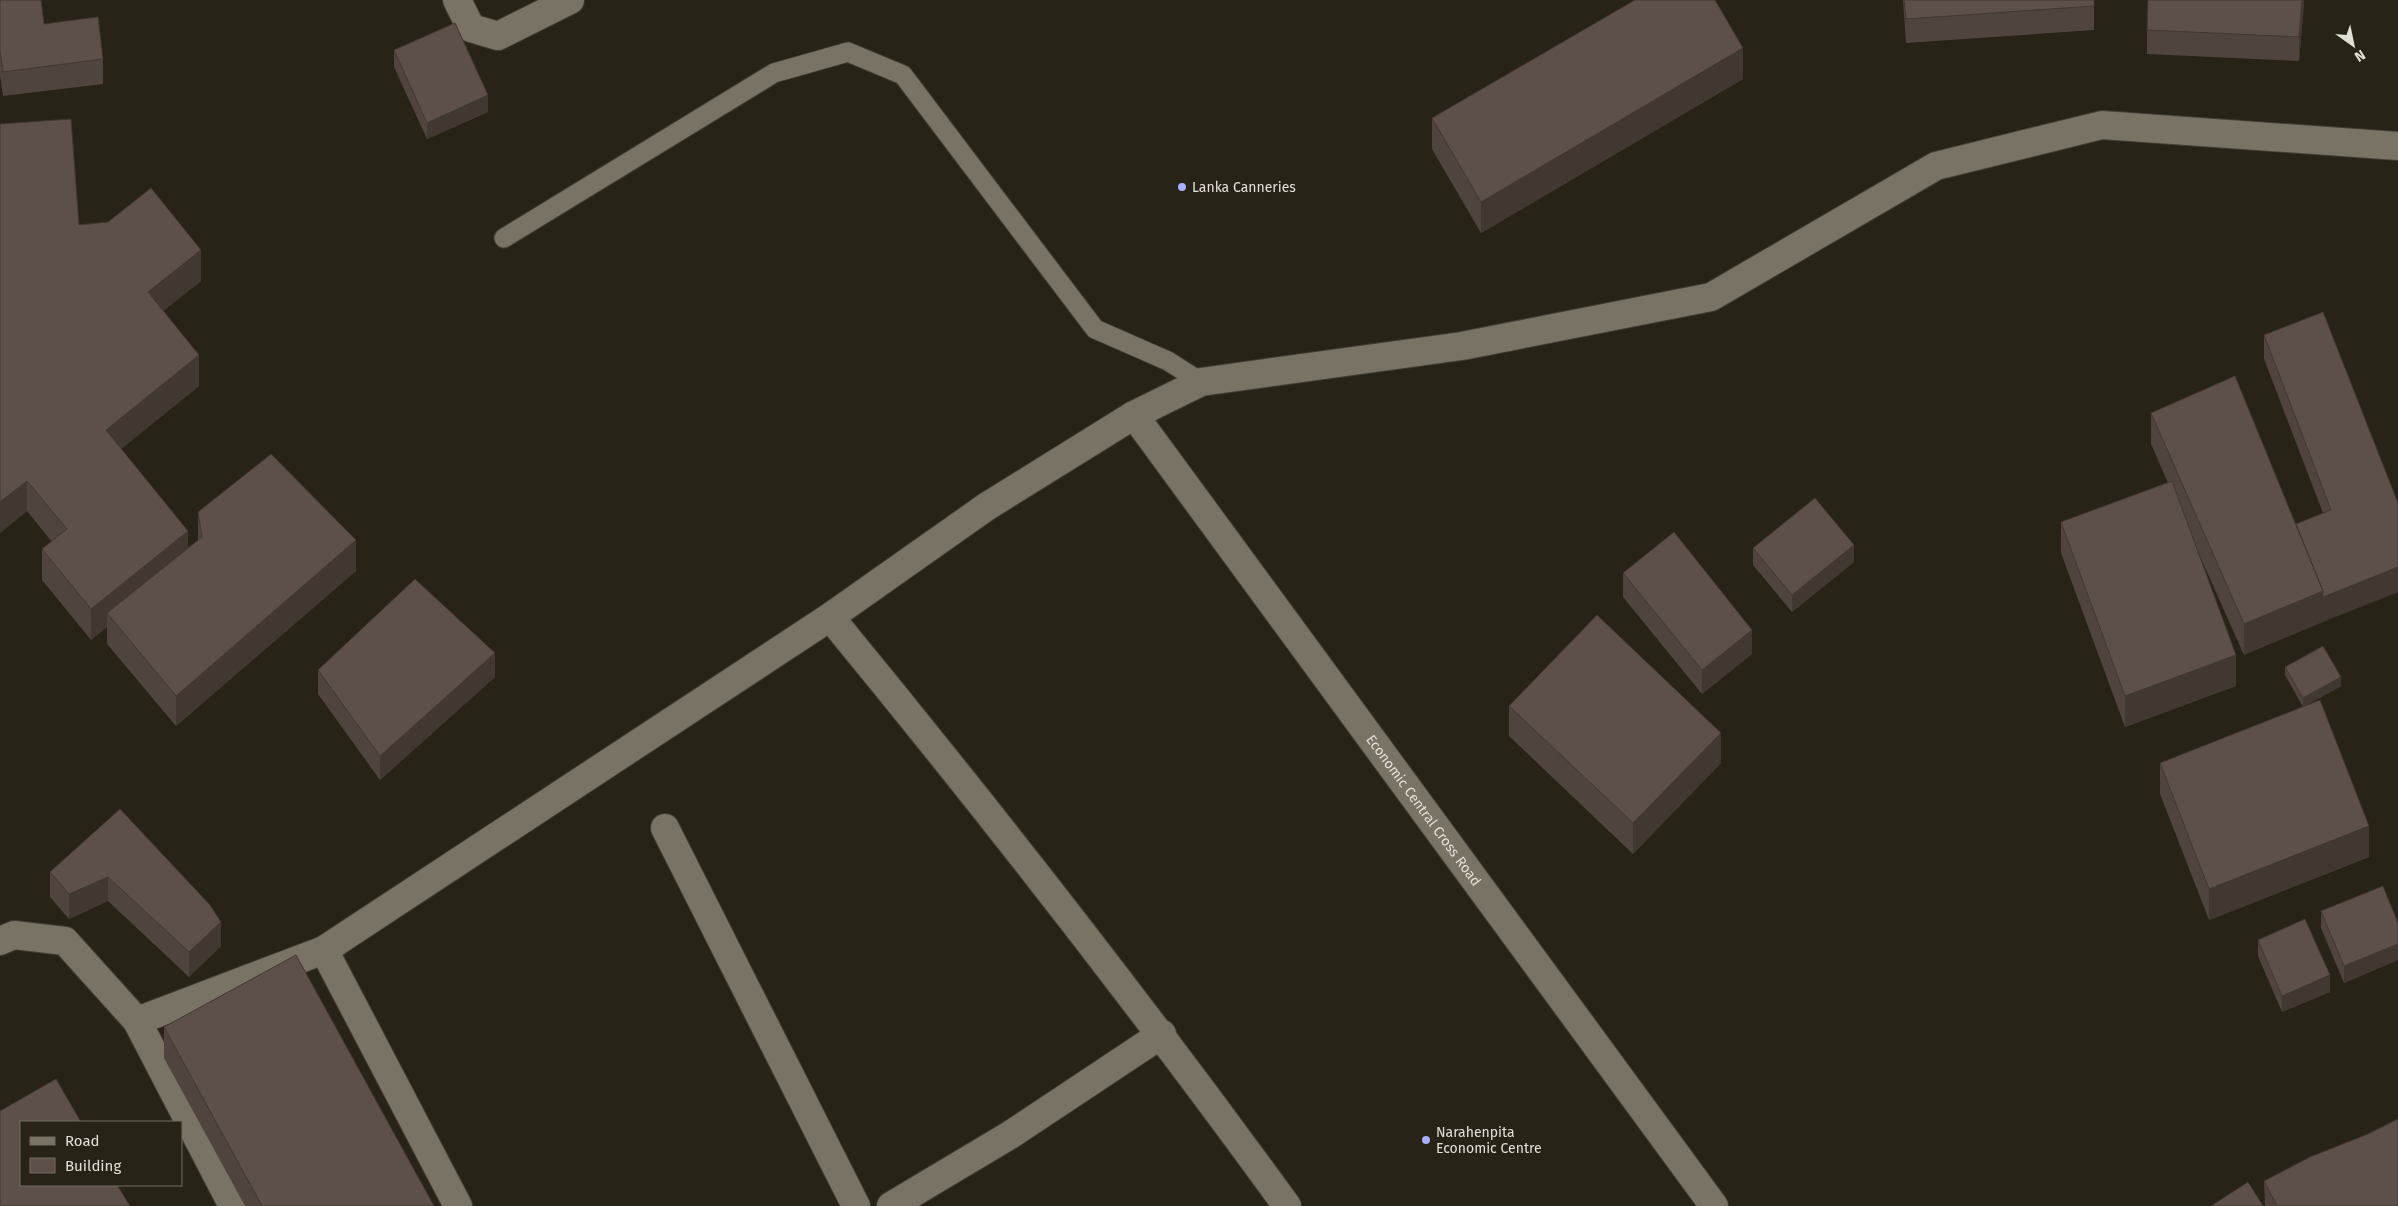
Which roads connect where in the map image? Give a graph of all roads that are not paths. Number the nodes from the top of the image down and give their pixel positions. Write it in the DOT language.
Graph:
graph roads {
  1 [pos="458,0"];
  2 [pos="570,0"];
  3 [pos="2398,146"];
  4 [pos="504,238"];
  5 [pos="1201,382"];
  6 [pos="1134,415"];
  7 [pos="830,617"];
  8 [pos="665,828"];
  9 [pos="0,941"];
  10 [pos="324,950"];
  11 [pos="137,1021"];
  12 [pos="1162,1034"];
  13 [pos="233,1206"];
  14 [pos="458,1206"];
  15 [pos="856,1206"];
  16 [pos="891,1206"];
  17 [pos="1287,1206"];
  18 [pos="1714,1206"];
  1 -- 2 [label="street"];
  3 -- 5 [label="street"];
  4 -- 5 [label="lane"];
  5 -- 6 [label="street"];
  6 -- 7 [label="street"];
  6 -- 18 [label="street, Economic Central Cross Road"];
  7 -- 10 [label="street"];
  7 -- 12 [label="street"];
  8 -- 15 [label="street"];
  9 -- 11 [label="street"];
  10 -- 11 [label="street"];
  10 -- 14 [label="street"];
  11 -- 13 [label="street"];
  12 -- 16 [label="street"];
  12 -- 17 [label="street"];
}
